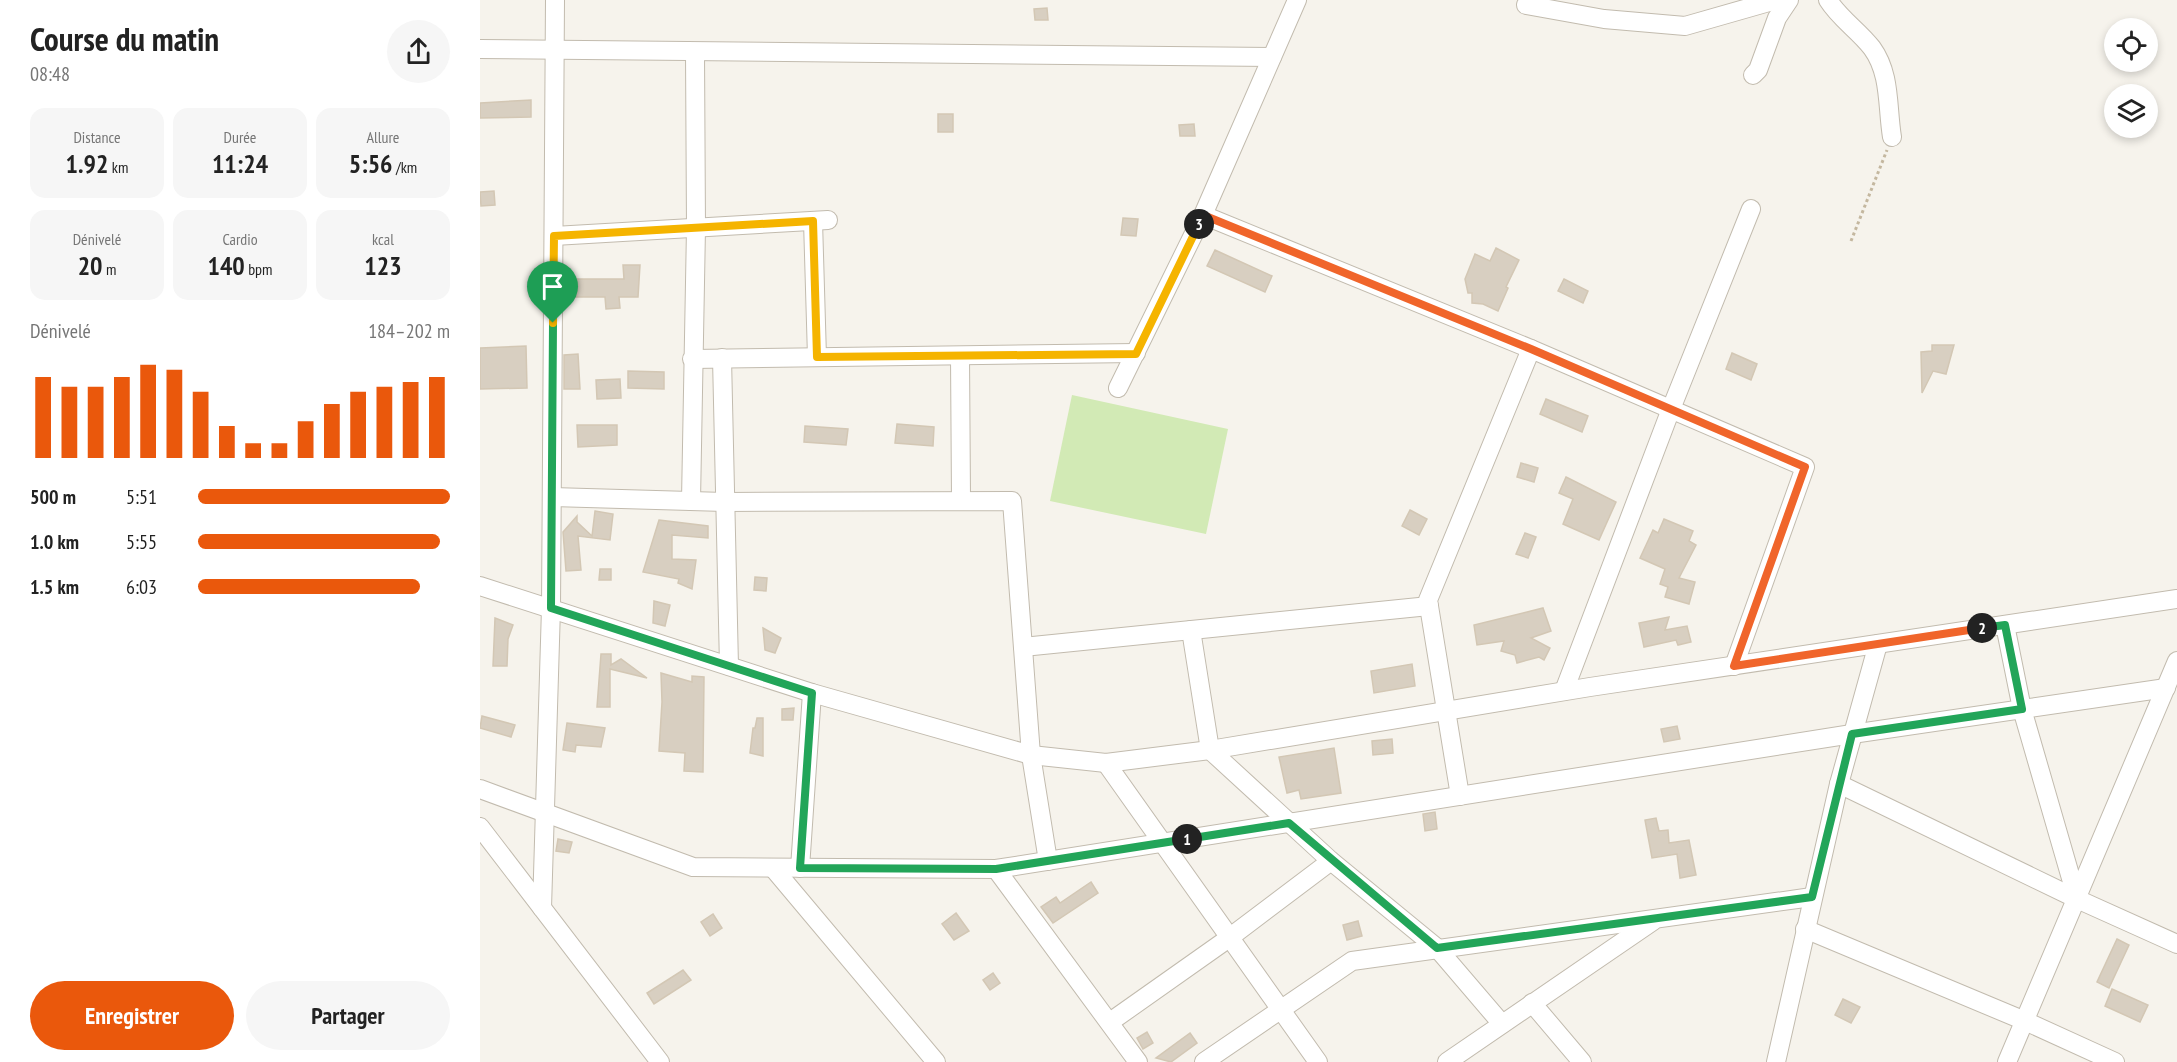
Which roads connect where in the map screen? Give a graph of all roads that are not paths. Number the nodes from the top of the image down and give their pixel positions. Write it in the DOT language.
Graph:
graph roads {
  1 [pos="555,0"];
  2 [pos="1297,0"];
  3 [pos="1776,0"];
  4 [pos="1789,0"];
  5 [pos="1828,0"];
  6 [pos="1526,4"];
  7 [pos="480,49"];
  8 [pos="555,51"];
  9 [pos="695,53"];
  10 [pos="1272,57"];
  11 [pos="1753,75"];
  12 [pos="1892,137"];
  13 [pos="1751,209"];
  14 [pos="1203,215"];
  15 [pos="696,228"];
  16 [pos="554,236"];
  17 [pos="1531,349"];
  18 [pos="1136,354"];
  19 [pos="960,356"];
  20 [pos="817,357"];
  21 [pos="722,358"];
  22 [pos="692,359"];
  23 [pos="1118,388"];
  24 [pos="1671,409"];
  25 [pos="552,497"];
  26 [pos="961,500"];
  27 [pos="691,501"];
  28 [pos="725,502"];
  29 [pos="480,586"];
  30 [pos="2177,599"];
  31 [pos="1429,606"];
  32 [pos="551,608"];
  33 [pos="2005,625"];
  34 [pos="1191,630"];
  35 [pos="1878,644"];
  36 [pos="1023,647"];
  37 [pos="2177,661"];
  38 [pos="729,666"];
  39 [pos="1734,666"];
  40 [pos="2166,688"];
  41 [pos="1564,691"];
  42 [pos="812,693"];
  43 [pos="2022,709"];
  44 [pos="1444,713"];
  45 [pos="1852,734"];
  46 [pos="1210,750"];
  47 [pos="1031,755"];
  48 [pos="1106,763"];
  49 [pos="1839,784"];
  50 [pos="480,789"];
  51 [pos="1460,796"];
  52 [pos="543,812"];
  53 [pos="1289,823"];
  54 [pos="480,827"];
  55 [pos="1163,843"];
  56 [pos="1048,861"];
  57 [pos="1331,861"];
  58 [pos="772,868"];
  59 [pos="800,868"];
  60 [pos="996,869"];
  61 [pos="1812,897"];
  62 [pos="2077,899"];
  63 [pos="542,908"];
  64 [pos="1657,918"];
  65 [pos="1805,929"];
  66 [pos="1229,938"];
  67 [pos="2177,944"];
  68 [pos="1437,948"];
  69 [pos="1532,1003"];
  70 [pos="1279,1008"];
  71 [pos="2025,1021"];
  72 [pos="1110,1022"];
  73 [pos="1502,1024"];
  74 [pos="660,1062"];
  75 [pos="936,1062"];
  76 [pos="1138,1062"];
  77 [pos="1204,1062"];
  78 [pos="1318,1062"];
  79 [pos="1446,1062"];
  80 [pos="1582,1062"];
  81 [pos="1776,1062"];
  82 [pos="2007,1062"];
  83 [pos="2115,1062"];
  1 -- 8 [label="street"];
  2 -- 10 [label="street"];
  3 -- 6 [label="street"];
  4 -- 11 [label="street"];
  5 -- 12 [label="street"];
  7 -- 8 [label="street"];
  8 -- 9 [label="street"];
  8 -- 16 [label="street"];
  9 -- 10 [label="street"];
  9 -- 15 [label="street"];
  10 -- 14 [label="street"];
  13 -- 24 [label="street"];
  14 -- 17 [label="street"];
  14 -- 18 [label="street"];
  15 -- 16 [label="street"];
  15 -- 20 [label="street"];
  15 -- 22 [label="street"];
  16 -- 25 [label="street"];
  17 -- 24 [label="street"];
  17 -- 31 [label="street"];
  18 -- 19 [label="street"];
  18 -- 23 [label="street"];
  19 -- 20 [label="street"];
  19 -- 26 [label="street"];
  20 -- 21 [label="street"];
  21 -- 22 [label="street"];
  21 -- 28 [label="street"];
  22 -- 27 [label="street"];
  24 -- 39 [label="street"];
  24 -- 41 [label="street"];
  25 -- 27 [label="street"];
  25 -- 32 [label="street"];
  26 -- 28 [label="street"];
  26 -- 36 [label="street"];
  27 -- 28 [label="street"];
  28 -- 38 [label="street"];
  29 -- 32 [label="street"];
  30 -- 33 [label="street"];
  31 -- 34 [label="street"];
  31 -- 44 [label="street"];
  32 -- 38 [label="street"];
  32 -- 52 [label="street"];
  33 -- 35 [label="street"];
  33 -- 43 [label="street"];
  34 -- 36 [label="street"];
  34 -- 46 [label="street"];
  35 -- 39 [label="street"];
  35 -- 45 [label="street"];
  36 -- 47 [label="street"];
  37 -- 40 [label="street"];
  38 -- 42 [label="street"];
  39 -- 41 [label="street"];
  40 -- 43 [label="street"];
  40 -- 62 [label="street"];
  41 -- 44 [label="street"];
  42 -- 47 [label="street"];
  42 -- 59 [label="street"];
  43 -- 45 [label="street"];
  43 -- 62 [label="street"];
  44 -- 46 [label="street"];
  44 -- 51 [label="street"];
  45 -- 49 [label="street"];
  45 -- 51 [label="street"];
  46 -- 48 [label="street"];
  46 -- 53 [label="street"];
  47 -- 48 [label="street"];
  47 -- 56 [label="street"];
  48 -- 55 [label="street"];
  49 -- 61 [label="street"];
  49 -- 62 [label="street"];
  50 -- 52 [label="street"];
  51 -- 53 [label="street"];
  52 -- 58 [label="street"];
  52 -- 63 [label="street"];
  53 -- 55 [label="street"];
  53 -- 57 [label="street"];
  54 -- 63 [label="street"];
  55 -- 56 [label="street"];
  55 -- 66 [label="street"];
  56 -- 60 [label="street"];
  57 -- 66 [label="street"];
  57 -- 68 [label="street"];
  58 -- 59 [label="street"];
  58 -- 75 [label="street"];
  59 -- 60 [label="street"];
  60 -- 72 [label="street"];
  61 -- 64 [label="street"];
  61 -- 65 [label="street"];
  62 -- 67 [label="street"];
  62 -- 71 [label="street"];
  63 -- 74 [label="street"];
  64 -- 68 [label="street"];
  64 -- 69 [label="street"];
  65 -- 71 [label="street"];
  65 -- 81 [label="street"];
  66 -- 70 [label="street"];
  66 -- 72 [label="street"];
  68 -- 70 [label="street"];
  68 -- 73 [label="street"];
  69 -- 73 [label="street"];
  69 -- 80 [label="street"];
  70 -- 77 [label="street"];
  70 -- 78 [label="street"];
  71 -- 82 [label="street"];
  71 -- 83 [label="street"];
  72 -- 76 [label="street"];
  73 -- 79 [label="street"];
}
